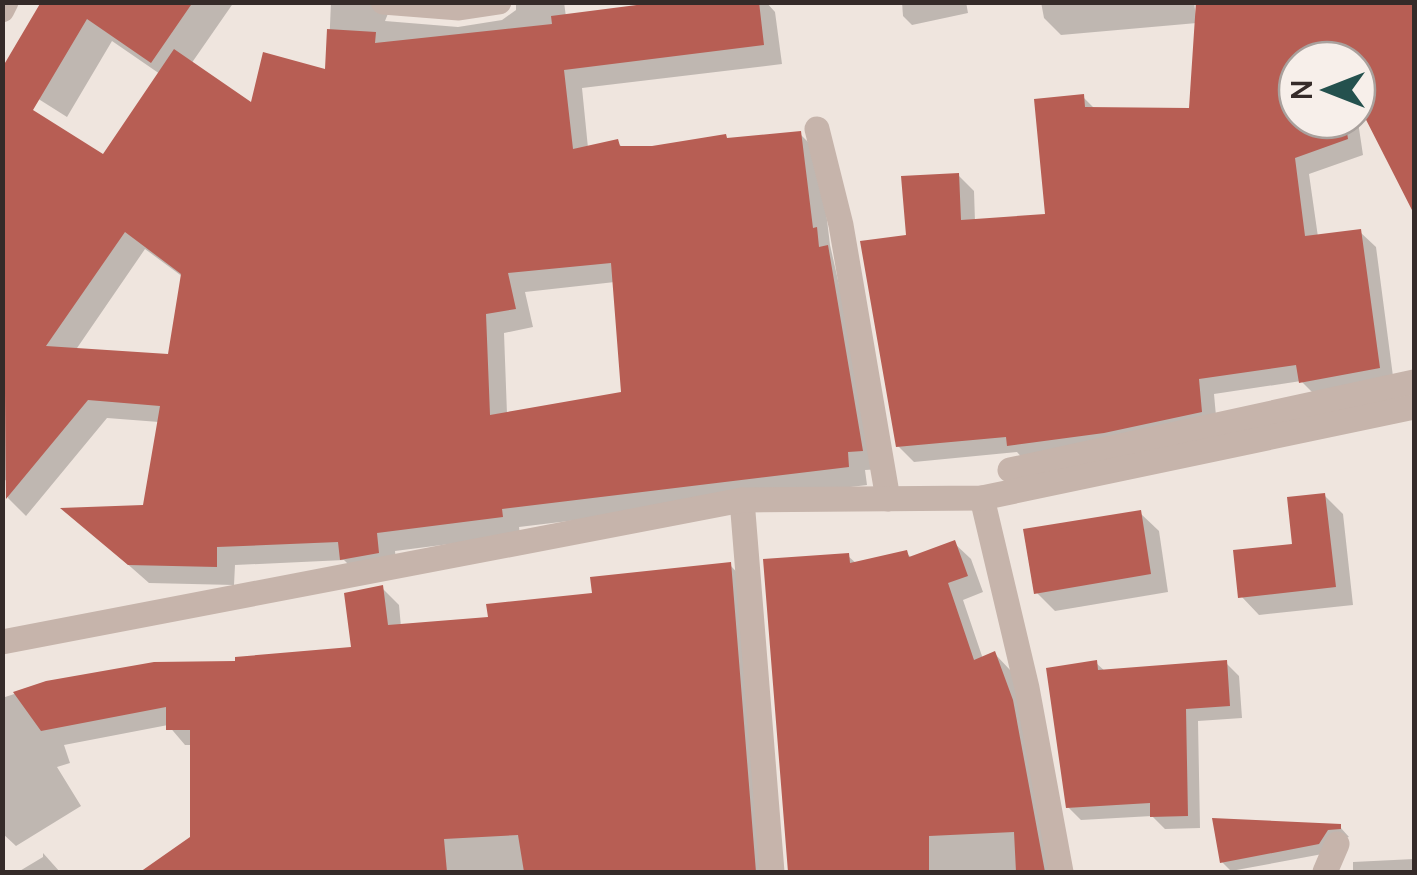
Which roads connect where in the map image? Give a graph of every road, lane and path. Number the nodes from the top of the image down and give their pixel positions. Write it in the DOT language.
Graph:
graph roads {
  1 [pos="6,2"];
  2 [pos="383,2"];
  3 [pos="499,2"];
  4 [pos="2,10"];
  5 [pos="816,129"];
  6 [pos="1414,382"];
  7 [pos="1414,407"];
  8 [pos="1010,470"];
  9 [pos="982,498"];
  10 [pos="888,499"];
  11 [pos="742,500"];
  12 [pos="2,642"];
  13 [pos="1337,844"];
  14 [pos="772,872"];
  15 [pos="1062,872"];
  16 [pos="1325,872"];
  1 -- 4 [label="street"];
  2 -- 3 [label="street"];
  5 -- 10 [label="street"];
  6 -- 8 [label="street"];
  7 -- 9 [label="street"];
  9 -- 10 [label="street"];
  9 -- 15 [label="street"];
  10 -- 11 [label="street"];
  11 -- 12 [label="street"];
  11 -- 14 [label="street"];
  13 -- 16 [label="street"];
}
